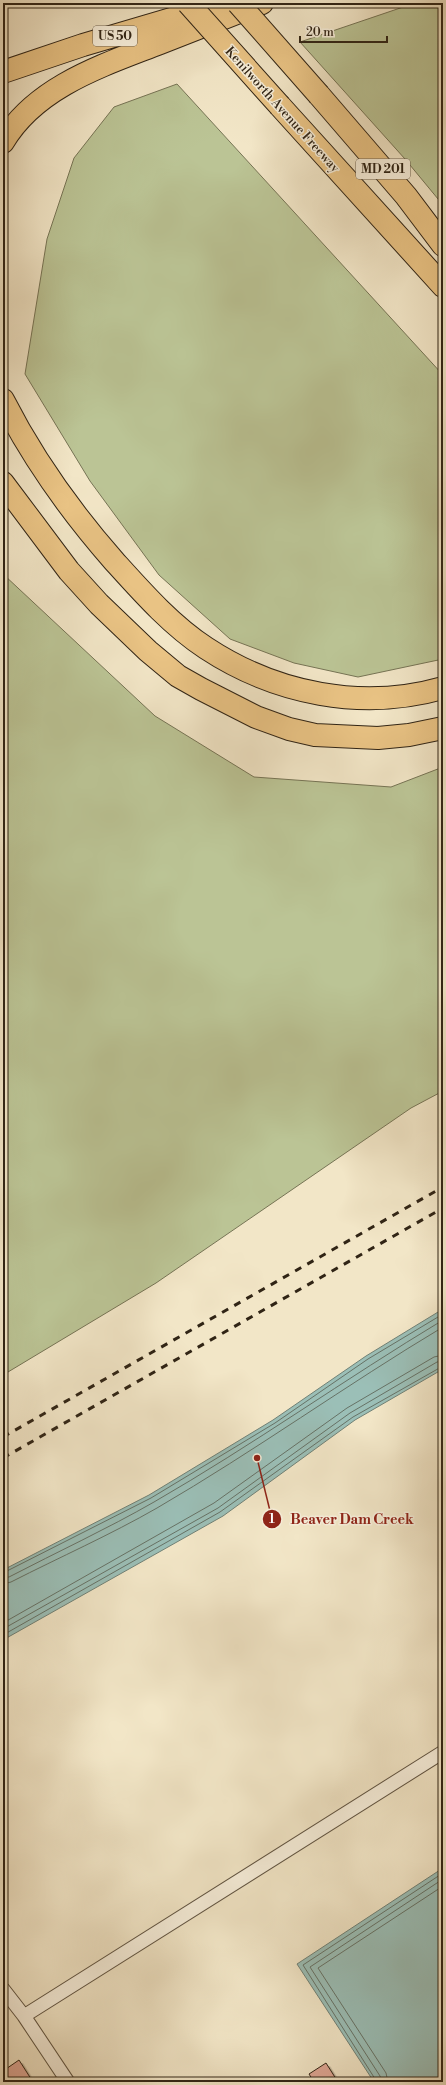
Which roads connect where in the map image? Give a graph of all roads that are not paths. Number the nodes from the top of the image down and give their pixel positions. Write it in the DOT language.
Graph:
graph roads {
  1 [pos="188,3"];
  2 [pos="227,3"];
  3 [pos="238,3"];
  4 [pos="262,3"];
  5 [pos="3,72"];
  6 [pos="3,142"];
  7 [pos="443,245"];
  8 [pos="443,286"];
  9 [pos="3,400"];
  10 [pos="3,483"];
  11 [pos="443,688"];
  12 [pos="443,728"];
  13 [pos="443,1752"];
  14 [pos="3,1989"];
  15 [pos="24,2016"];
  16 [pos="68,2082"];
  1 -- 8 [label="highway, Kenilworth Avenue Freeway, bridge"];
  2 -- 5 [label="highway, US 50"];
  3 -- 7 [label="highway, MD 201, bridge"];
  4 -- 6 [label="highway"];
  9 -- 11 [label="highway"];
  10 -- 12 [label="highway"];
  13 -- 15 [label="lane"];
  14 -- 15 [label="lane"];
  15 -- 16 [label="lane"];
}
